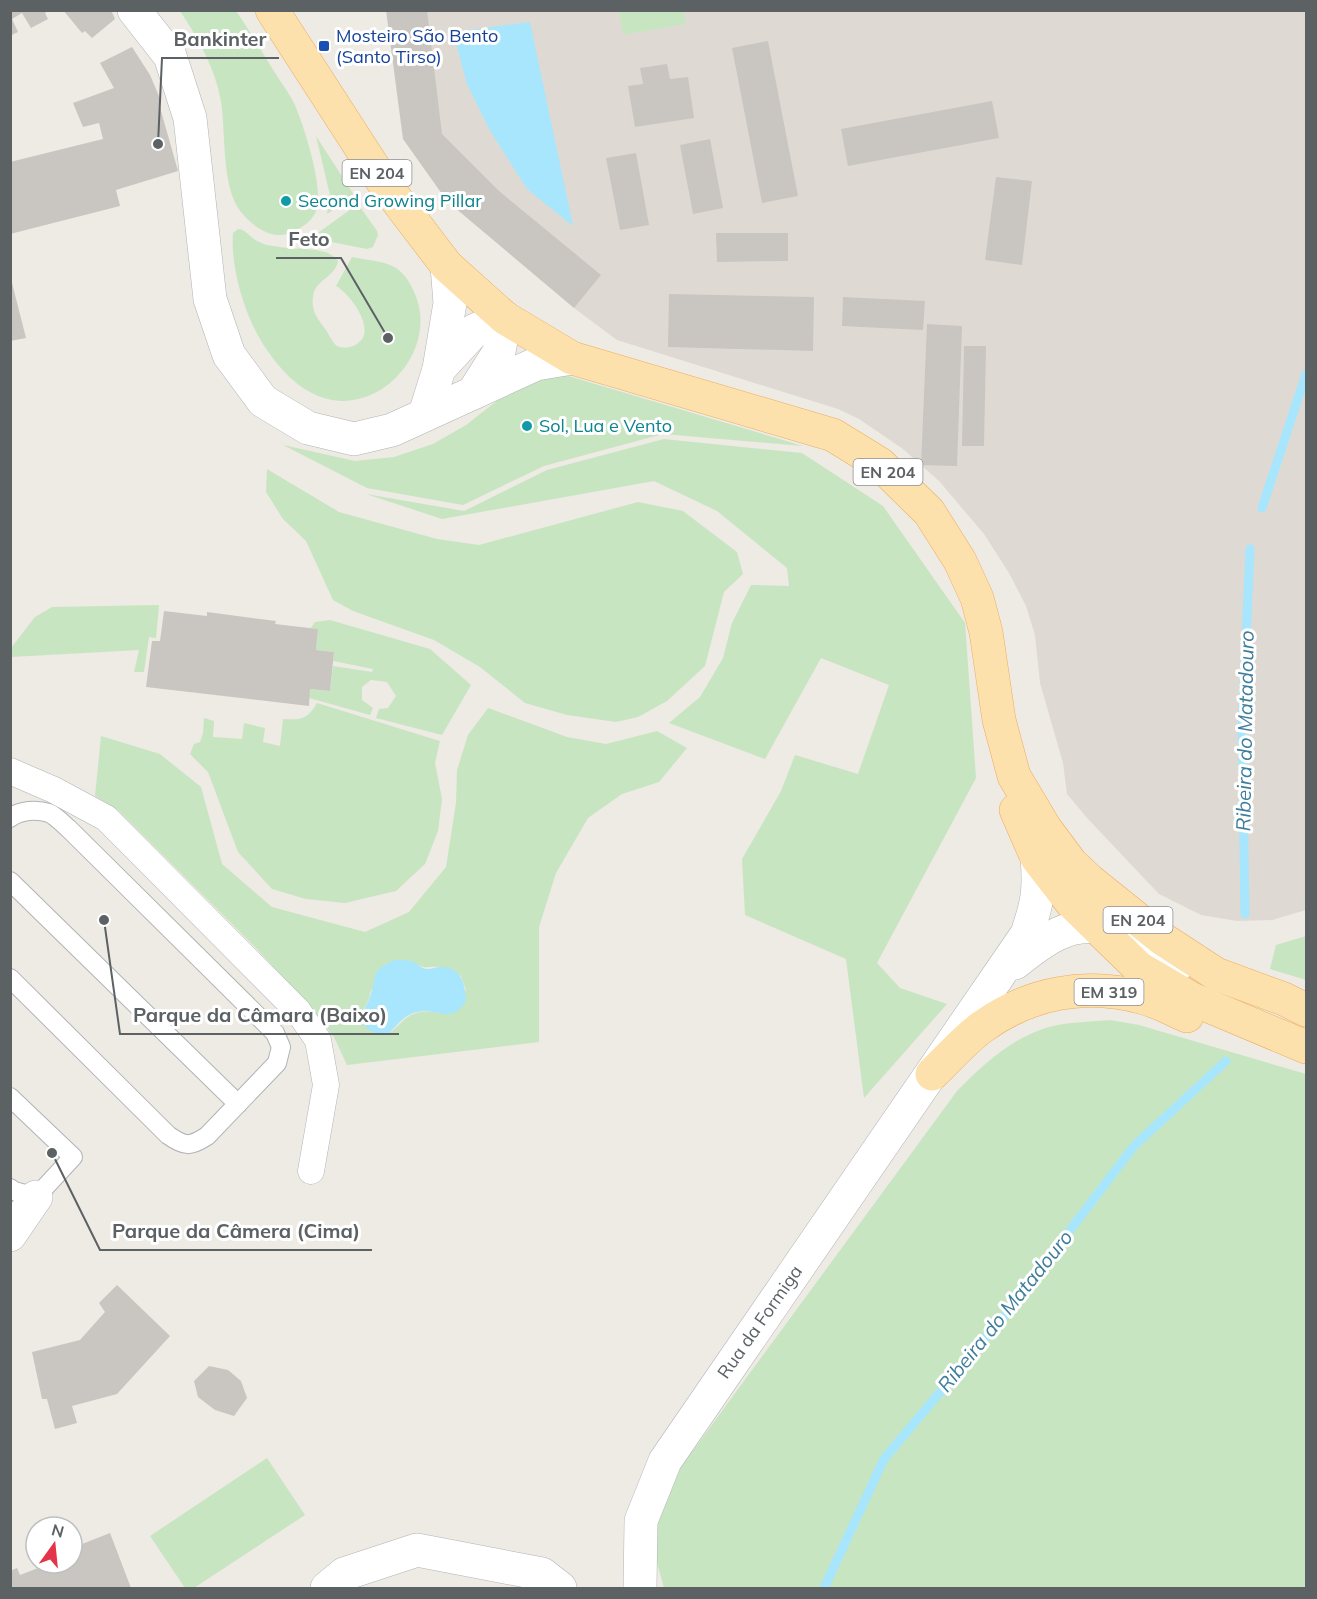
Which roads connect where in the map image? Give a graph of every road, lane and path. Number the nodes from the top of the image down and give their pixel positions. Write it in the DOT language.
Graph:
graph roads {
  1 [pos="134,10"];
  2 [pos="272,10"];
  3 [pos="447,266"];
  4 [pos="504,318"];
  5 [pos="572,358"];
  6 [pos="439,369"];
  7 [pos="473,393"];
  8 [pos="425,414"];
  9 [pos="10,771"];
  10 [pos="1014,776"];
  11 [pos="10,818"];
  12 [pos="1037,858"];
  13 [pos="10,881"];
  14 [pos="1093,925"];
  15 [pos="1000,976"];
  16 [pos="10,978"];
  17 [pos="1306,1011"];
  18 [pos="1306,1046"];
  19 [pos="932,1074"];
  20 [pos="10,1097"];
  21 [pos="237,1104"];
  22 [pos="311,1171"];
  23 [pos="23,1192"];
  24 [pos="10,1235"];
  25 [pos="327,1588"];
  26 [pos="560,1588"];
  27 [pos="640,1588"];
  1 -- 8 [label="street"];
  2 -- 3 [label="main road, EN 204"];
  3 -- 4 [label="main road, EN 204"];
  3 -- 6 [label="street"];
  4 -- 5 [label="main road, EN 204"];
  4 -- 6 [label="street"];
  4 -- 7 [label="street"];
  5 -- 7 [label="street"];
  5 -- 10 [label="main road, EN 204"];
  6 -- 8 [label="street"];
  7 -- 8 [label="street"];
  9 -- 22 [label="street"];
  10 -- 12 [label="main road, EN 204"];
  10 -- 17 [label="main road, EN 204"];
  11 -- 21 [label="lane"];
  12 -- 14 [label="main road, EN 204"];
  12 -- 15 [label="street, EM 319"];
  13 -- 21 [label="lane"];
  14 -- 15 [label="street"];
  14 -- 17 [label="street"];
  14 -- 18 [label="main road, EN 204"];
  15 -- 19 [label="street, EM 319"];
  16 -- 21 [label="lane"];
  18 -- 19 [label="main road, EM 319"];
  19 -- 27 [label="street, Rua da Formiga / EM 319"];
  20 -- 23 [label="lane"];
  23 -- 24 [label="street"];
  25 -- 26 [label="street"];
}
